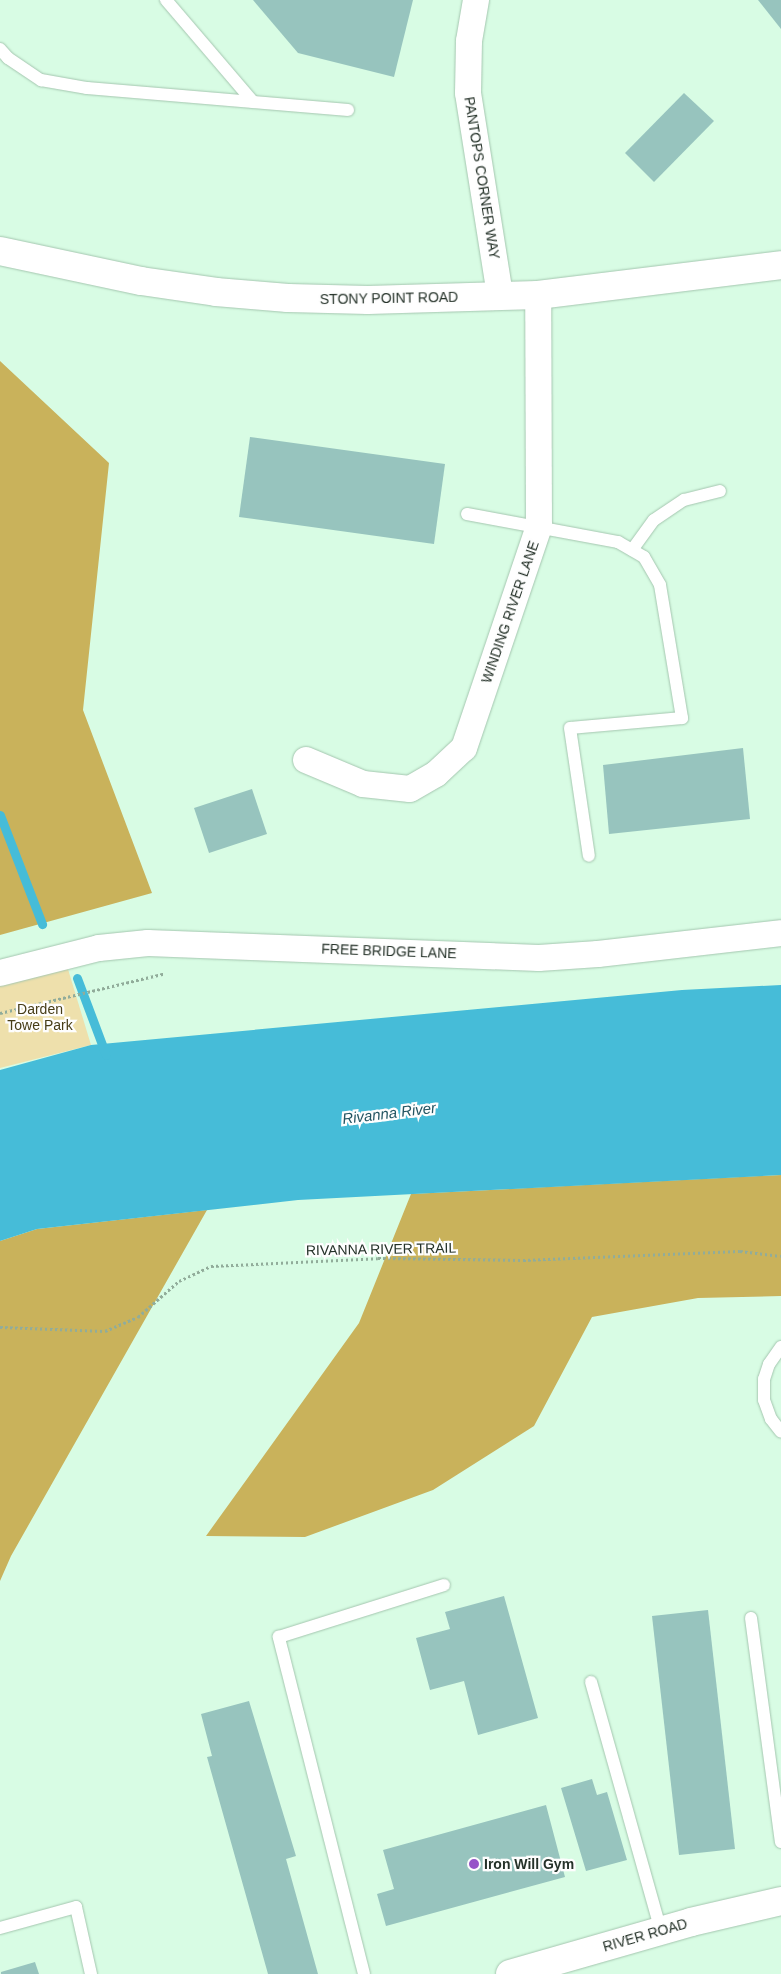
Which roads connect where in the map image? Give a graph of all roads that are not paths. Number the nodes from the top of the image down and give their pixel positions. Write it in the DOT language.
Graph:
graph roads {
  1 [pos="166,0"];
  2 [pos="476,0"];
  3 [pos="0,49"];
  4 [pos="253,102"];
  5 [pos="348,110"];
  6 [pos="0,251"];
  7 [pos="781,265"];
  8 [pos="538,295"];
  9 [pos="500,296"];
  10 [pos="720,491"];
  11 [pos="467,514"];
  12 [pos="538,527"];
  13 [pos="632,550"];
  14 [pos="306,760"];
  15 [pos="588,856"];
  16 [pos="781,933"];
  17 [pos="0,973"];
  18 [pos="781,1347"];
  19 [pos="781,1432"];
  20 [pos="444,1585"];
  21 [pos="751,1618"];
  22 [pos="591,1682"];
  23 [pos="781,1842"];
  24 [pos="781,1901"];
  25 [pos="0,1928"];
  26 [pos="661,1931"];
  27 [pos="91,1974"];
  28 [pos="364,1974"];
  29 [pos="510,1974"];
  1 -- 4 [label="lane"];
  2 -- 9 [label="street, PANTOPS CORNER WAY"];
  3 -- 4 [label="lane"];
  4 -- 5 [label="lane"];
  6 -- 9 [label="main road, STONY POINT ROAD"];
  7 -- 8 [label="main road, STONY POINT ROAD"];
  8 -- 9 [label="main road, STONY POINT ROAD"];
  8 -- 12 [label="street, WINDING RIVER LANE"];
  10 -- 13 [label="lane"];
  11 -- 12 [label="lane"];
  12 -- 13 [label="lane"];
  12 -- 14 [label="street, WINDING RIVER LANE"];
  13 -- 15 [label="lane"];
  16 -- 17 [label="street, FREE BRIDGE LANE"];
  18 -- 19 [label="lane"];
  20 -- 28 [label="lane"];
  21 -- 23 [label="lane"];
  22 -- 26 [label="lane"];
  24 -- 26 [label="main road, RIVER ROAD"];
  25 -- 27 [label="lane"];
  26 -- 29 [label="main road, RIVER ROAD"];
}
